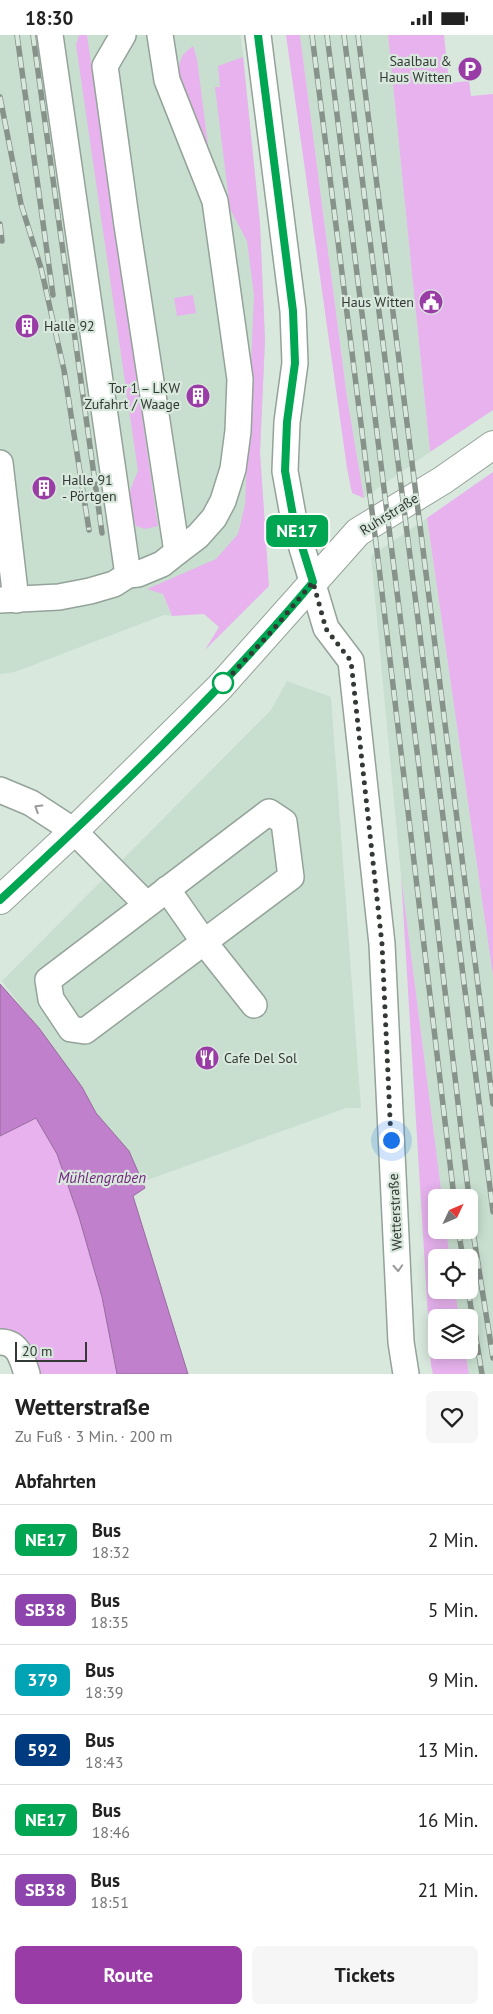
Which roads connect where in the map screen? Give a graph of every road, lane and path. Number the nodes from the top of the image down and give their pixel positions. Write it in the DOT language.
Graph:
graph roads {
  1 [pos="50,35"];
  2 [pos="123,35"];
  3 [pos="160,35"];
  4 [pos="258,35"];
  5 [pos="493,445"];
  6 [pos="0,463"];
  7 [pos="177,552"];
  8 [pos="128,575"];
  9 [pos="313,582"];
  10 [pos="8,600"];
  11 [pos="0,790"];
  12 [pos="74,831"];
  13 [pos="166,889"];
  14 [pos="0,900"];
  15 [pos="146,904"];
  16 [pos="204,942"];
  17 [pos="254,1005"];
  18 [pos="0,1342"];
  19 [pos="27,1374"];
  20 [pos="406,1374"];
  1 -- 8 [label="street"];
  2 -- 7 [label="street"];
  3 -- 7 [label="street"];
  4 -- 9 [label="street, Wetterstraße"];
  5 -- 9 [label="main road, Ruhrstraße"];
  6 -- 10 [label="street"];
  7 -- 8 [label="street"];
  8 -- 10 [label="street"];
  9 -- 12 [label="main road, Ruhrstraße"];
  9 -- 20 [label="street, Wetterstraße, one-way"];
  12 -- 11 [label="street, one-way"];
  12 -- 14 [label="main road, Ruhrstraße"];
  12 -- 15 [label="street"];
  13 -- 15 [label="street"];
  13 -- 16 [label="street"];
  13 -- 16 [label="street"];
  15 -- 16 [label="street"];
  16 -- 17 [label="street"];
  18 -- 19 [label="street"];
}
